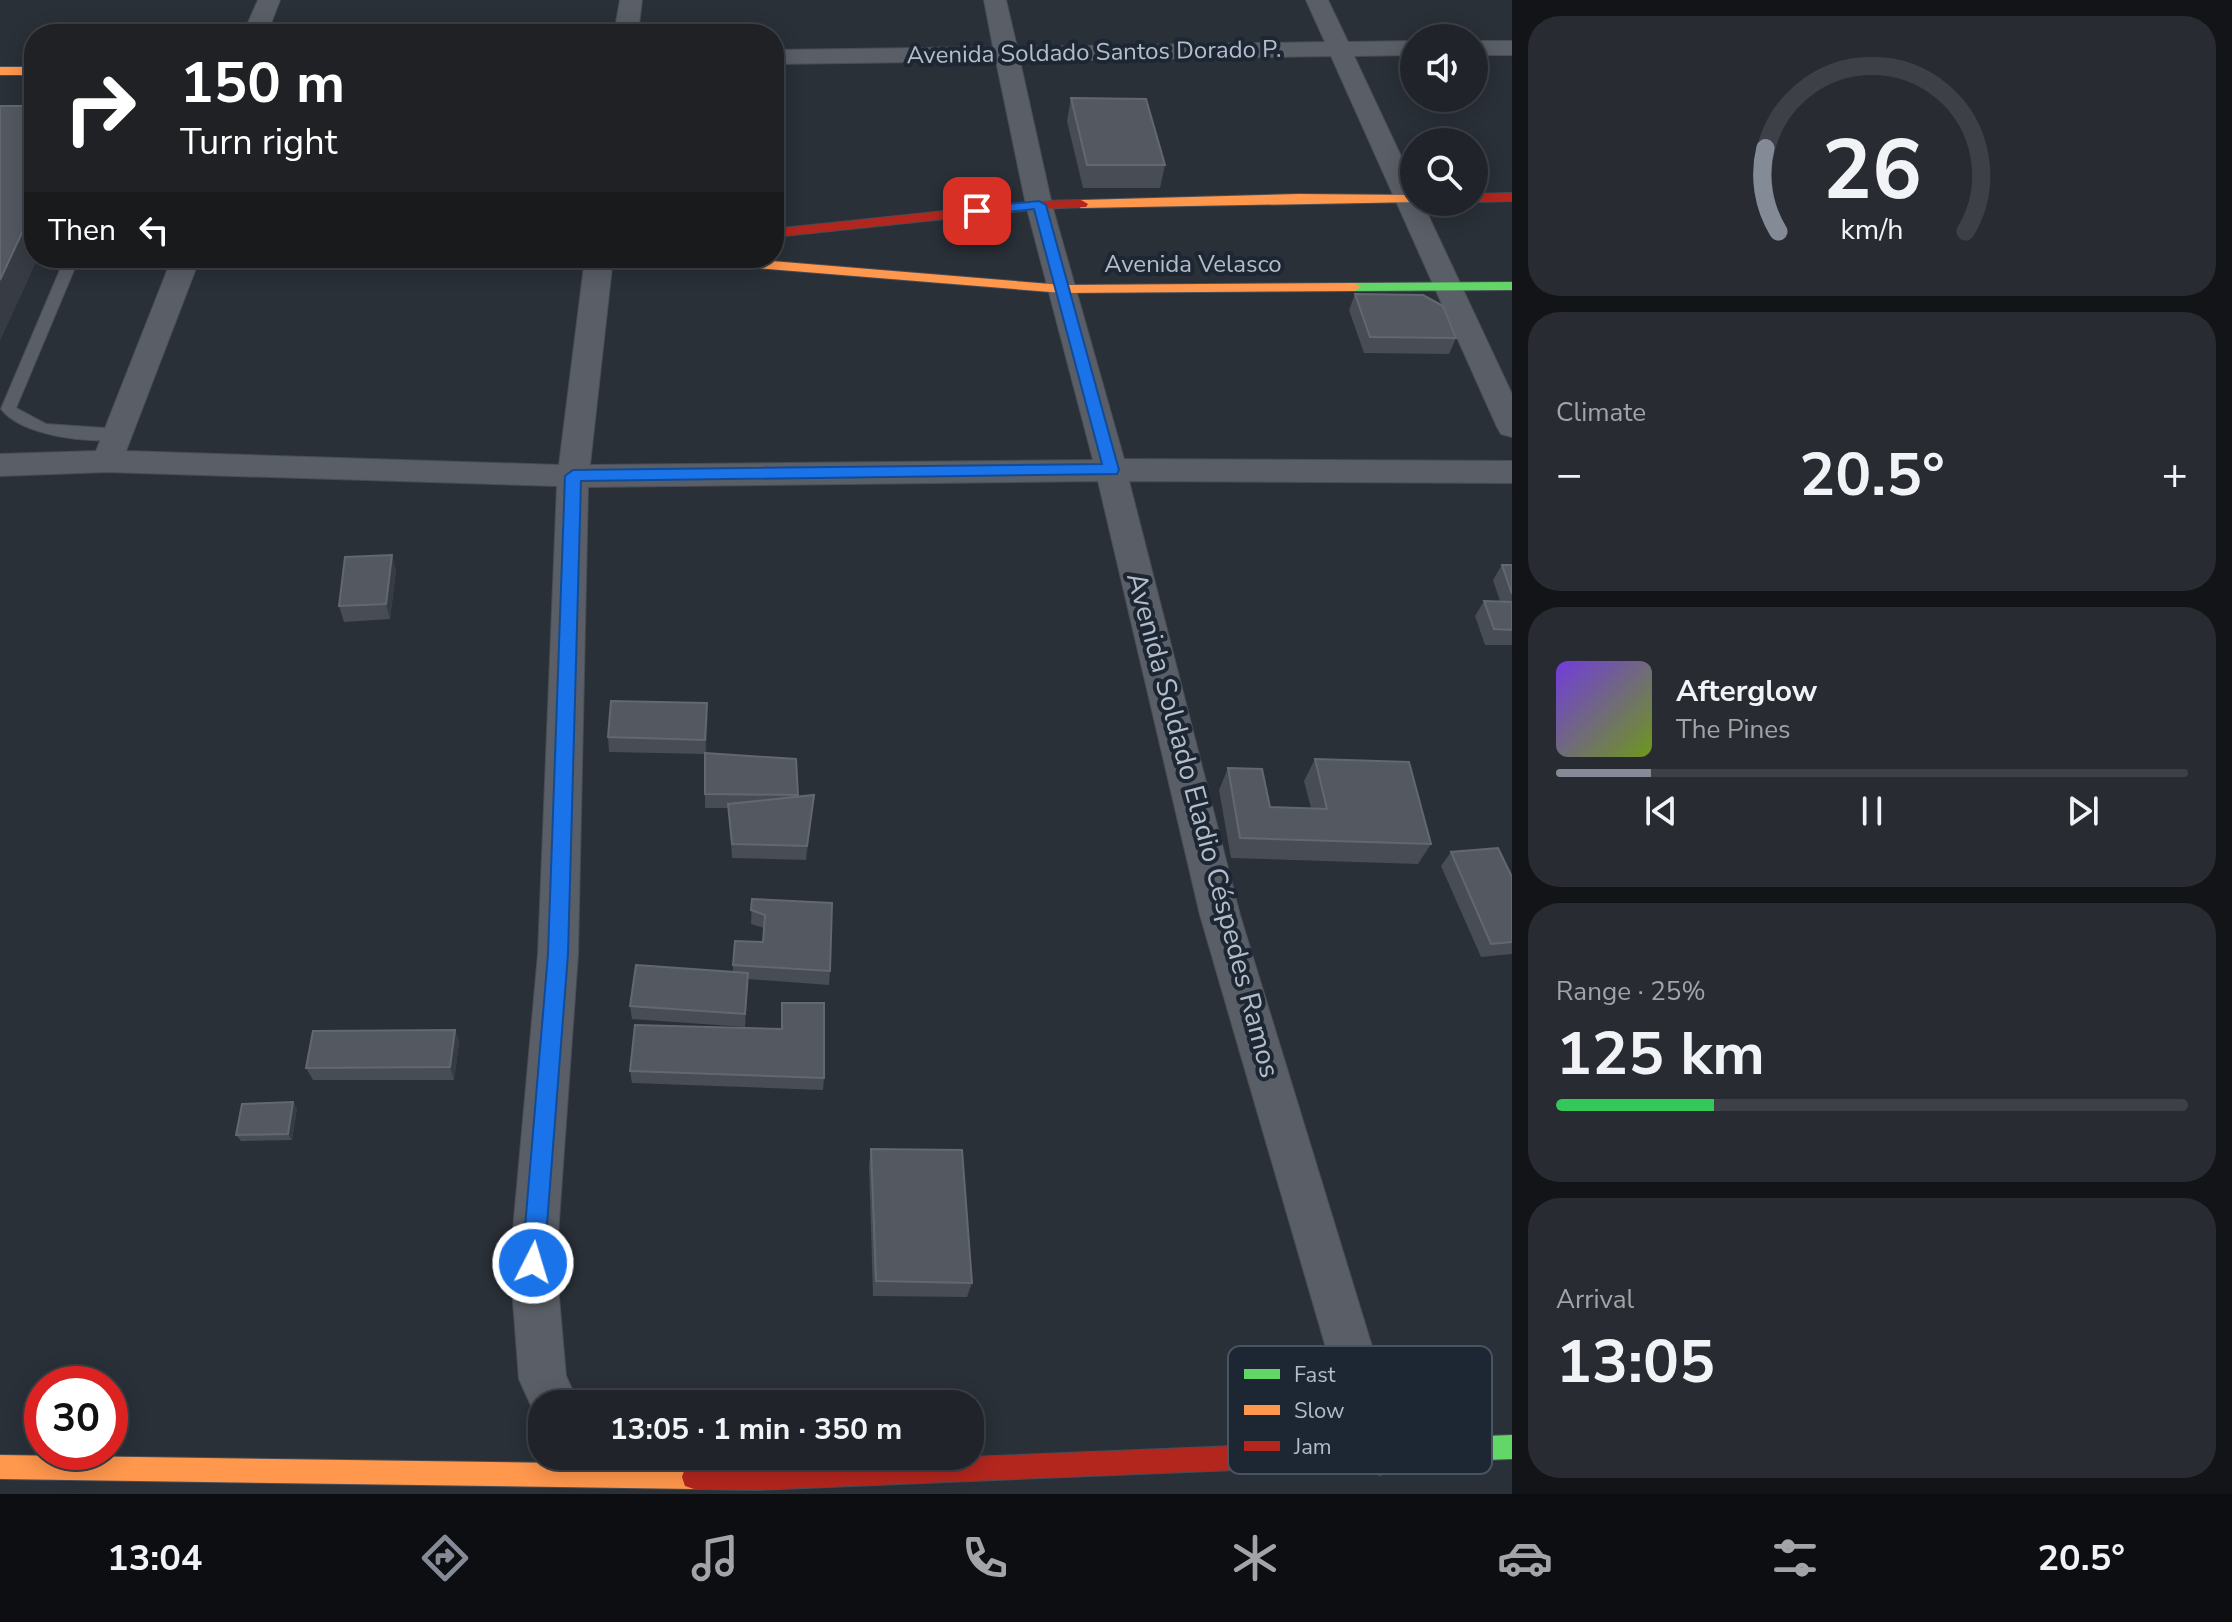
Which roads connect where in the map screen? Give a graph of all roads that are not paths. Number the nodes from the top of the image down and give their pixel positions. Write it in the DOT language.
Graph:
graph roads {
  1 [pos="269,0"];
  2 [pos="631,0"];
  3 [pos="995,0"];
  4 [pos="1317,0"];
  5 [pos="259,24"];
  6 [pos="627,24"];
  7 [pos="1400,48"];
  8 [pos="1488,48"];
  9 [pos="1512,48"];
  10 [pos="1339,49"];
  11 [pos="1005,54"];
  12 [pos="784,57"];
  13 [pos="0,71"];
  14 [pos="24,71"];
  15 [pos="1400,178"];
  16 [pos="1512,197"];
  17 [pos="1488,198"];
  18 [pos="1400,199"];
  19 [pos="1039,205"];
  20 [pos="1417,216"];
  21 [pos="784,232"];
  22 [pos="784,266"];
  23 [pos="68,268"];
  24 [pos="182,268"];
  25 [pos="598,268"];
  26 [pos="1446,286"];
  27 [pos="1512,286"];
  28 [pos="1063,289"];
  29 [pos="1512,427"];
  30 [pos="113,447"];
  31 [pos="0,465"];
  32 [pos="1111,470"];
  33 [pos="1512,472"];
  34 [pos="573,476"];
  35 [pos="1349,1346"];
  36 [pos="548,1390"];
  37 [pos="1512,1447"];
  38 [pos="1492,1448"];
  39 [pos="1228,1458"];
  40 [pos="528,1465"];
  41 [pos="0,1467"];
  42 [pos="984,1468"];
  43 [pos="652,1470"];
  44 [pos="941,1470"];
  1 -- 5 [label="street"];
  2 -- 6 [label="street"];
  3 -- 11 [label="street, Avenida Soldado Eladio Céspedes Ramos"];
  4 -- 10 [label="street"];
  7 -- 10 [label="street, Avenida Soldado Santos Dorado P."];
  8 -- 9 [label="street"];
  10 -- 11 [label="street, Avenida Soldado Santos Dorado P."];
  10 -- 15 [label="street"];
  11 -- 12 [label="street, Avenida Soldado Santos Dorado P."];
  11 -- 19 [label="street, Avenida Soldado Eladio Céspedes Ramos"];
  13 -- 14 [label="street"];
  16 -- 17 [label="street"];
  18 -- 19 [label="street"];
  19 -- 21 [label="street"];
  19 -- 28 [label="street, Avenida Soldado Eladio Céspedes Ramos"];
  20 -- 26 [label="street"];
  22 -- 28 [label="street, Avenida Velasco"];
  23 -- 30 [label="lane"];
  24 -- 30 [label="street"];
  25 -- 34 [label="street"];
  26 -- 27 [label="street, Avenida Velasco"];
  26 -- 28 [label="street, Avenida Velasco"];
  26 -- 29 [label="street"];
  28 -- 32 [label="street, Avenida Soldado Eladio Céspedes Ramos"];
  30 -- 31 [label="street"];
  30 -- 34 [label="street"];
  32 -- 33 [label="street"];
  32 -- 34 [label="street"];
  32 -- 35 [label="street, Avenida Soldado Eladio Céspedes Ramos"];
  34 -- 36 [label="street"];
  37 -- 38 [label="street"];
  39 -- 42 [label="street"];
  40 -- 41 [label="street"];
  43 -- 44 [label="street"];
}
